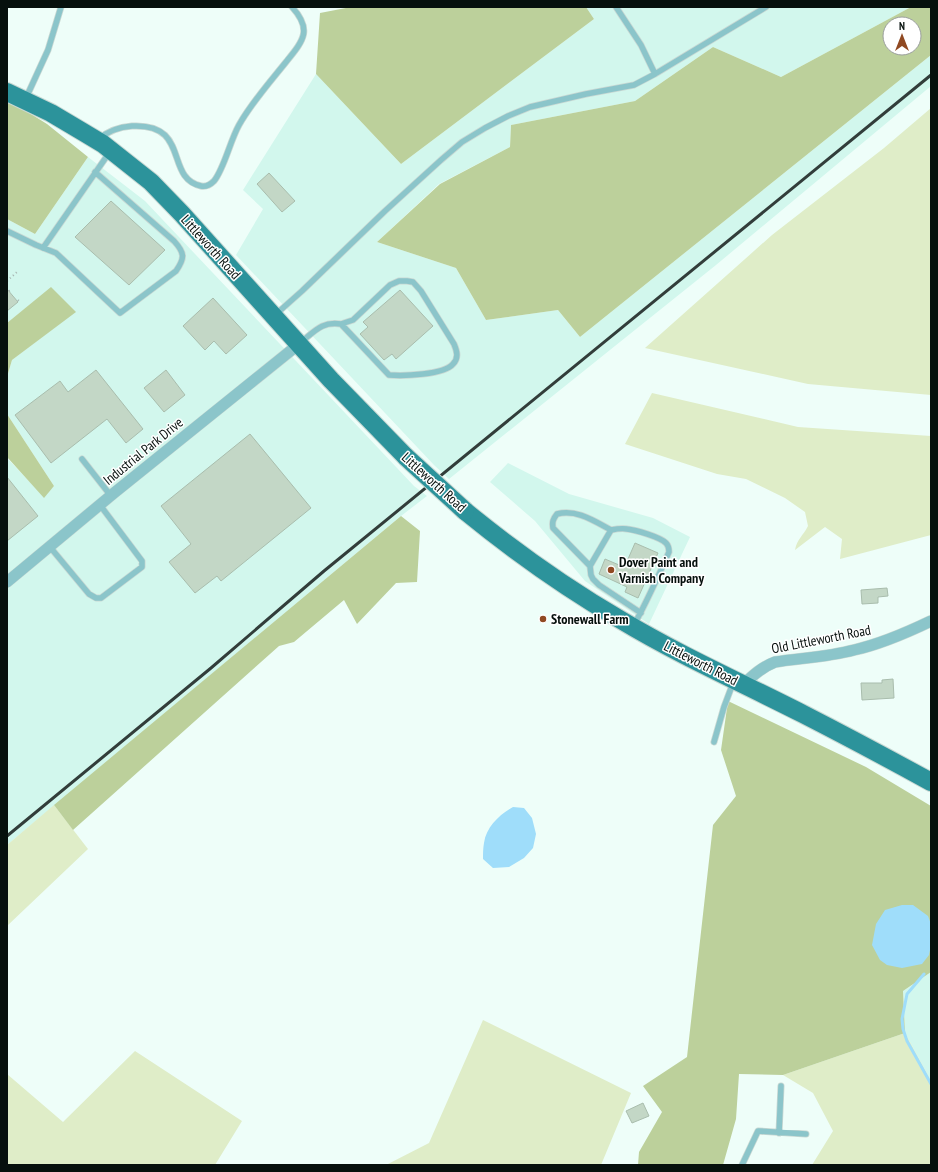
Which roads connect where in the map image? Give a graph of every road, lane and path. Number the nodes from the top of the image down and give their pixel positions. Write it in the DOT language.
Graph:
graph roads {
  1 [pos="62,7"];
  2 [pos="292,7"];
  3 [pos="616,7"];
  4 [pos="766,7"];
  5 [pos="655,74"];
  6 [pos="7,92"];
  7 [pos="25,100"];
  8 [pos="104,145"];
  9 [pos="95,172"];
  10 [pos="7,231"];
  11 [pos="43,248"];
  12 [pos="17,272"];
  13 [pos="7,281"];
  14 [pos="273,316"];
  15 [pos="341,324"];
  16 [pos="298,344"];
  17 [pos="82,459"];
  18 [pos="110,496"];
  19 [pos="100,505"];
  20 [pos="611,530"];
  21 [pos="50,547"];
  22 [pos="590,566"];
  23 [pos="7,582"];
  24 [pos="637,620"];
  25 [pos="931,621"];
  26 [pos="738,683"];
  27 [pos="714,742"];
  28 [pos="931,782"];
  29 [pos="781,1086"];
  30 [pos="779,1133"];
  31 [pos="806,1134"];
  32 [pos="742,1165"];
  1 -- 7 [label="lane"];
  2 -- 8 [label="lane"];
  3 -- 5 [label="lane"];
  4 -- 5 [label="lane"];
  5 -- 14 [label="lane"];
  6 -- 7 [label="main road, Littleworth Road"];
  7 -- 8 [label="main road, Littleworth Road"];
  8 -- 9 [label="lane"];
  8 -- 14 [label="main road, Littleworth Road"];
  9 -- 11 [label="lane"];
  9 -- 11 [label="lane"];
  10 -- 11 [label="lane"];
  12 -- 13 [label="path"];
  14 -- 16 [label="main road, Littleworth Road"];
  15 -- 15 [label="lane"];
  15 -- 16 [label="lane"];
  16 -- 18 [label="street, Industrial Park Drive"];
  16 -- 24 [label="main road, Littleworth Road, bridge"];
  17 -- 18 [label="lane"];
  18 -- 19 [label="street, Industrial Park Drive"];
  19 -- 21 [label="street, Industrial Park Drive"];
  19 -- 21 [label="lane"];
  20 -- 22 [label="lane"];
  20 -- 22 [label="lane"];
  20 -- 24 [label="lane"];
  21 -- 23 [label="street, Industrial Park Drive"];
  22 -- 24 [label="lane"];
  24 -- 26 [label="main road, Littleworth Road"];
  25 -- 26 [label="street, Old Littleworth Road"];
  26 -- 27 [label="lane"];
  26 -- 28 [label="main road, Littleworth Road"];
  29 -- 30 [label="lane"];
  30 -- 31 [label="lane"];
  30 -- 32 [label="lane"];
}
